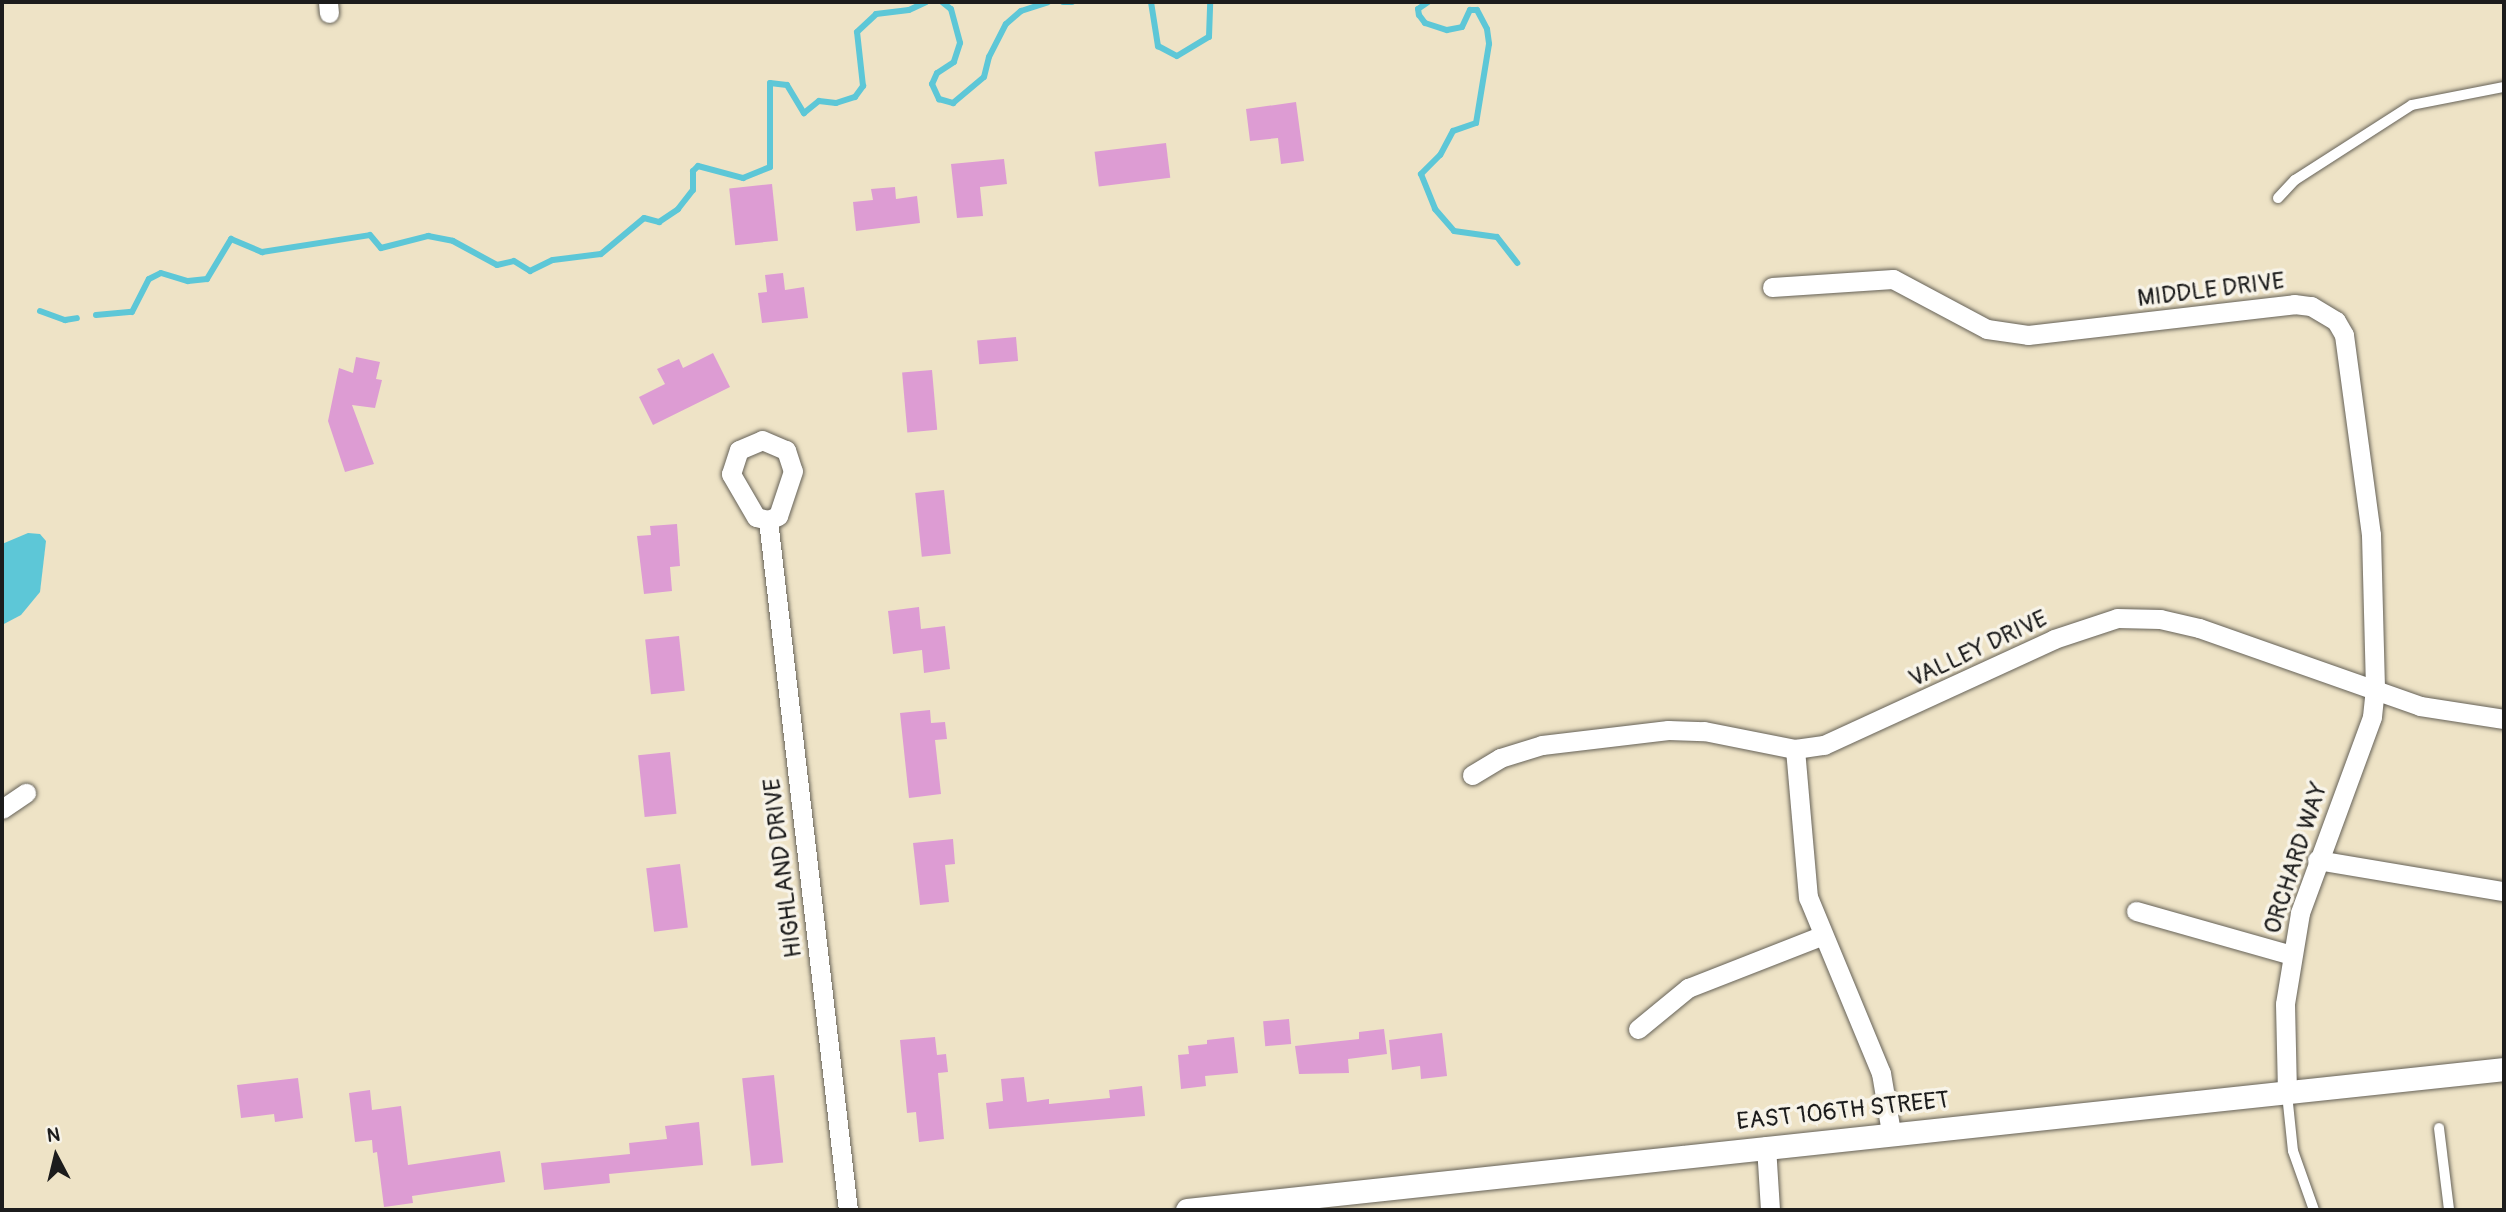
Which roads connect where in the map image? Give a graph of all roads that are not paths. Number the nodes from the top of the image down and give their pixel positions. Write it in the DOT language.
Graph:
graph roads {
  1 [pos="2504,88"];
  2 [pos="2278,198"];
  3 [pos="1772,287"];
  4 [pos="768,520"];
  5 [pos="2375,688"];
  6 [pos="2504,719"];
  7 [pos="1795,749"];
  8 [pos="1472,775"];
  9 [pos="26,793"];
  10 [pos="2,809"];
  11 [pos="2317,860"];
  12 [pos="2502,891"];
  13 [pos="2136,911"];
  14 [pos="1821,936"];
  15 [pos="2291,955"];
  16 [pos="1638,1029"];
  17 [pos="2504,1069"];
  18 [pos="2287,1090"];
  19 [pos="2439,1128"];
  20 [pos="1891,1132"];
  21 [pos="1766,1146"];
  22 [pos="848,1210"];
  23 [pos="1187,1210"];
  24 [pos="1770,1210"];
  25 [pos="2314,1210"];
  26 [pos="2449,1210"];
  1 -- 2 [label="lane"];
  3 -- 5 [label="street, MIDDLE DRIVE"];
  4 -- 22 [label="street, HIGHLAND DRIVE"];
  5 -- 6 [label="street, VALLEY DRIVE"];
  5 -- 7 [label="street, VALLEY DRIVE"];
  5 -- 11 [label="street, ORCHARD WAY"];
  7 -- 8 [label="street, VALLEY DRIVE"];
  7 -- 14 [label="street"];
  9 -- 10 [label="street"];
  11 -- 12 [label="street"];
  11 -- 15 [label="street, ORCHARD WAY"];
  13 -- 15 [label="street"];
  14 -- 16 [label="street"];
  14 -- 20 [label="street"];
  15 -- 18 [label="street, ORCHARD WAY"];
  17 -- 18 [label="street, EAST 106TH STREET"];
  18 -- 20 [label="street, EAST 106TH STREET"];
  18 -- 25 [label="lane"];
  19 -- 26 [label="lane"];
  20 -- 21 [label="street, EAST 106TH STREET"];
  21 -- 23 [label="street, EAST 106TH STREET"];
  21 -- 24 [label="street"];
}
